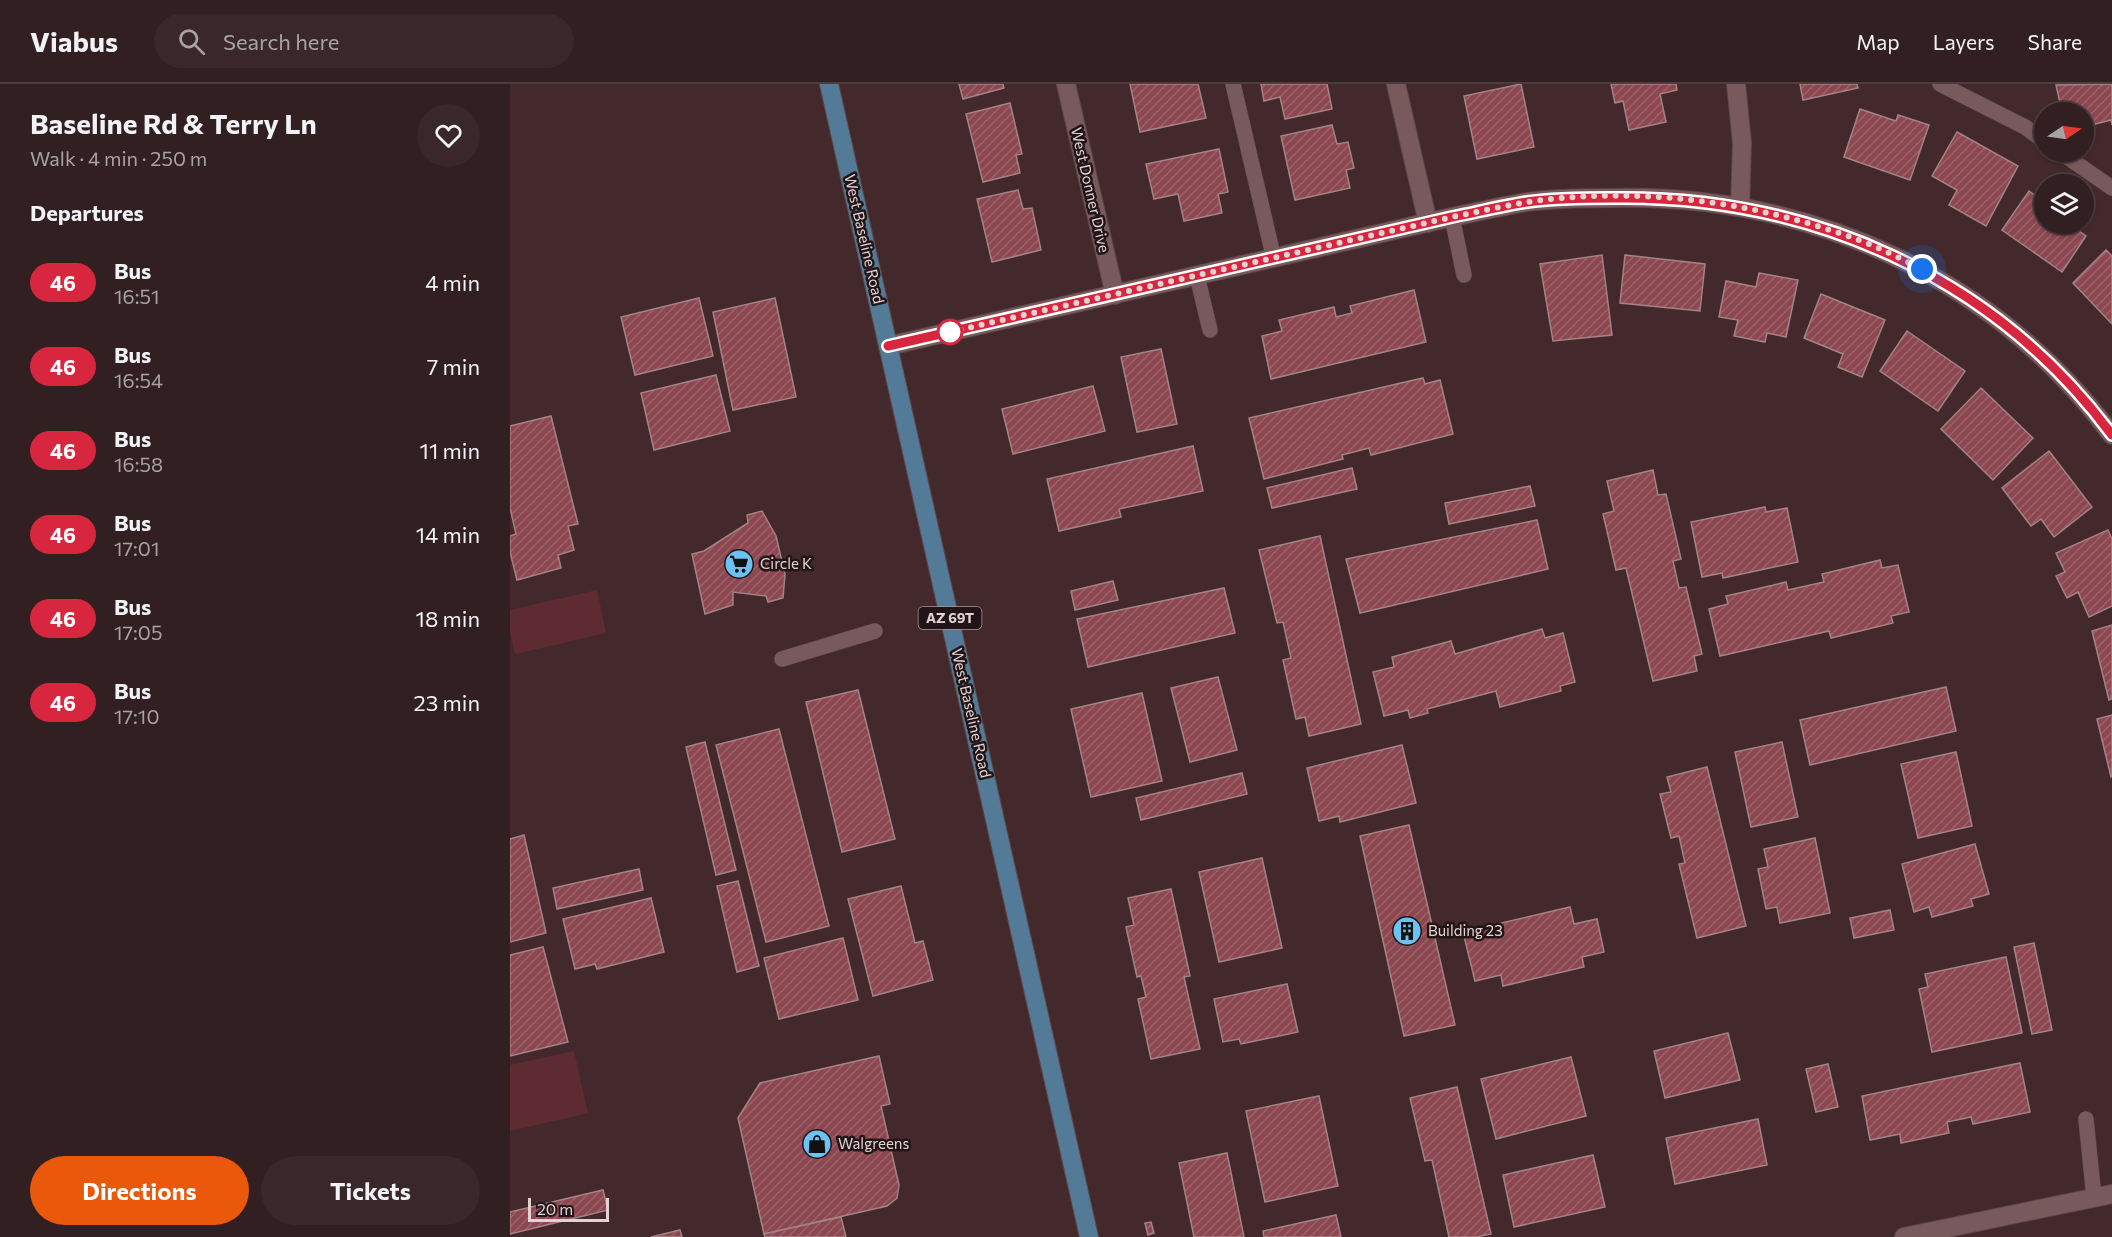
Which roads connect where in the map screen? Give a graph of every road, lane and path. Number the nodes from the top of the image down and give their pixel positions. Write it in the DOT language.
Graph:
graph roads {
  1 [pos="829,84"];
  2 [pos="1066,84"];
  3 [pos="1233,84"];
  4 [pos="1396,84"];
  5 [pos="1736,84"];
  6 [pos="1940,84"];
  7 [pos="2034,134"];
  8 [pos="2074,162"];
  9 [pos="2112,188"];
  10 [pos="1740,207"];
  11 [pos="1452,217"];
  12 [pos="1428,223"];
  13 [pos="1274,259"];
  14 [pos="1464,275"];
  15 [pos="1197,276"];
  16 [pos="1115,295"];
  17 [pos="1210,330"];
  18 [pos="888,346"];
  19 [pos="2112,435"];
  20 [pos="875,632"];
  21 [pos="782,659"];
  22 [pos="2086,1119"];
  23 [pos="2112,1194"];
  24 [pos="2094,1198"];
  25 [pos="1089,1237"];
  26 [pos="1904,1237"];
  1 -- 18 [label="main road, West Baseline Road / AZ 69T"];
  2 -- 16 [label="street, West Donner Drive"];
  3 -- 13 [label="lane"];
  4 -- 12 [label="street"];
  5 -- 10 [label="street"];
  6 -- 7 [label="lane"];
  8 -- 9 [label="lane"];
  10 -- 11 [label="street"];
  10 -- 19 [label="street"];
  11 -- 12 [label="street"];
  11 -- 14 [label="lane"];
  12 -- 13 [label="street"];
  13 -- 15 [label="street"];
  15 -- 16 [label="street"];
  15 -- 17 [label="lane"];
  16 -- 18 [label="street"];
  18 -- 25 [label="main road, West Baseline Road / AZ 69T"];
  20 -- 21 [label="lane"];
  22 -- 24 [label="lane"];
  23 -- 24 [label="street"];
  24 -- 26 [label="street"];
}
